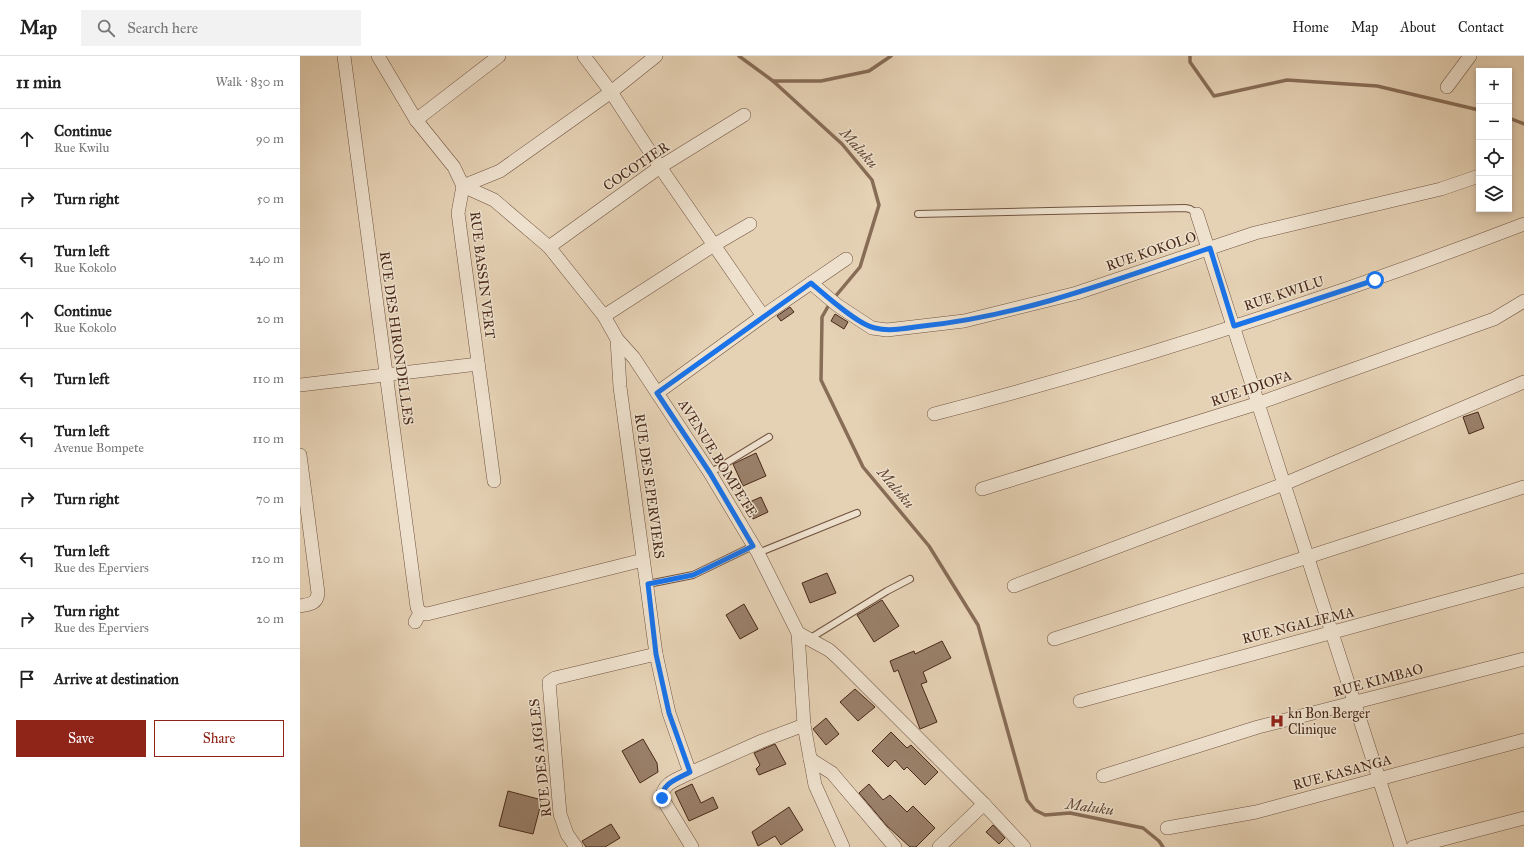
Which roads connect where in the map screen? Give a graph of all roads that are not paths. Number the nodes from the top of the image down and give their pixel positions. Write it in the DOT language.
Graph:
graph roads {
  1 [pos="344,56"];
  2 [pos="378,56"];
  3 [pos="499,56"];
  4 [pos="584,56"];
  5 [pos="656,56"];
  6 [pos="1470,56"];
  7 [pos="1447,87"];
  8 [pos="611,92"];
  9 [pos="744,115"];
  10 [pos="416,120"];
  11 [pos="660,167"];
  12 [pos="1476,177"];
  13 [pos="463,186"];
  14 [pos="918,214"];
  15 [pos="1197,214"];
  16 [pos="750,224"];
  17 [pos="1524,224"];
  18 [pos="714,245"];
  19 [pos="549,246"];
  20 [pos="1210,248"];
  21 [pos="846,259"];
  22 [pos="811,283"];
  23 [pos="1524,301"];
  24 [pos="604,316"];
  25 [pos="762,316"];
  26 [pos="1234,326"];
  27 [pos="617,340"];
  28 [pos="478,364"];
  29 [pos="386,375"];
  30 [pos="1524,382"];
  31 [pos="300,385"];
  32 [pos="657,393"];
  33 [pos="1259,403"];
  34 [pos="934,414"];
  35 [pos="769,437"];
  36 [pos="300,455"];
  37 [pos="710,473"];
  38 [pos="494,481"];
  39 [pos="1284,484"];
  40 [pos="1524,487"];
  41 [pos="982,489"];
  42 [pos="857,513"];
  43 [pos="755,550"];
  44 [pos="1308,556"];
  45 [pos="643,560"];
  46 [pos="910,580"];
  47 [pos="1524,580"];
  48 [pos="648,584"];
  49 [pos="1014,586"];
  50 [pos="300,606"];
  51 [pos="1332,633"];
  52 [pos="804,636"];
  53 [pos="1054,639"];
  54 [pos="656,654"];
  55 [pos="1524,659"];
  56 [pos="1080,701"];
  57 [pos="1354,703"];
  58 [pos="804,725"];
  59 [pos="1524,740"];
  60 [pos="810,759"];
  61 [pos="690,772"];
  62 [pos="1103,776"];
  63 [pos="1379,778"];
  64 [pos="984,804"];
  65 [pos="1524,818"];
  66 [pos="1167,828"];
  67 [pos="576,847"];
  68 [pos="692,847"];
  69 [pos="843,847"];
  70 [pos="895,847"];
  71 [pos="939,847"];
  72 [pos="1024,847"];
  73 [pos="1402,847"];
  74 [pos="1413,847"];
  1 -- 29 [label="street, RUE DES HIRONDELLES"];
  2 -- 10 [label="street"];
  3 -- 10 [label="street"];
  4 -- 8 [label="street"];
  5 -- 8 [label="street"];
  6 -- 7 [label="street"];
  8 -- 11 [label="street"];
  8 -- 13 [label="street"];
  9 -- 11 [label="street, COCOTIER"];
  10 -- 13 [label="street"];
  11 -- 18 [label="street"];
  11 -- 19 [label="street, COCOTIER"];
  12 -- 20 [label="street, RUE KOKOLO"];
  13 -- 19 [label="street, AVENUE BOMPETE"];
  13 -- 28 [label="street, RUE BASSIN VERT"];
  14 -- 15 [label="lane"];
  15 -- 20 [label="street"];
  16 -- 18 [label="street"];
  17 -- 26 [label="street, RUE KWILU"];
  18 -- 24 [label="street"];
  18 -- 25 [label="street"];
  19 -- 24 [label="street, AVENUE BOMPETE"];
  20 -- 22 [label="street, RUE KOKOLO"];
  20 -- 26 [label="street"];
  21 -- 22 [label="street"];
  22 -- 25 [label="street"];
  23 -- 33 [label="street, RUE IDIOFA"];
  24 -- 27 [label="street, AVENUE BOMPETE"];
  25 -- 32 [label="street"];
  26 -- 33 [label="street"];
  26 -- 34 [label="street, RUE KWILU"];
  27 -- 32 [label="street, AVENUE BOMPETE"];
  27 -- 45 [label="street, RUE DES EPERVIERS"];
  28 -- 29 [label="street"];
  28 -- 38 [label="street, RUE BASSIN VERT"];
  29 -- 31 [label="street"];
  29 -- 45 [label="street, RUE DES HIRONDELLES"];
  30 -- 39 [label="street"];
  32 -- 37 [label="street, AVENUE BOMPETE"];
  33 -- 39 [label="street"];
  33 -- 41 [label="street, RUE IDIOFA"];
  35 -- 37 [label="lane"];
  36 -- 50 [label="street"];
  37 -- 43 [label="street, AVENUE BOMPETE"];
  39 -- 44 [label="street"];
  39 -- 49 [label="street"];
  40 -- 44 [label="street"];
  42 -- 43 [label="lane"];
  43 -- 48 [label="lane"];
  43 -- 52 [label="street, AVENUE BOMPETE"];
  44 -- 51 [label="street"];
  44 -- 53 [label="street"];
  45 -- 48 [label="street, RUE DES EPERVIERS"];
  46 -- 52 [label="lane"];
  47 -- 51 [label="street, RUE NGALIEMA"];
  48 -- 54 [label="street, RUE DES EPERVIERS"];
  51 -- 56 [label="street, RUE NGALIEMA"];
  51 -- 57 [label="street"];
  52 -- 58 [label="street, AVENUE BOMPETE"];
  52 -- 64 [label="street"];
  54 -- 61 [label="street, RUE DES EPERVIERS"];
  54 -- 67 [label="street, RUE DES AIGLES"];
  55 -- 57 [label="street, RUE KIMBAO"];
  57 -- 62 [label="street, RUE KIMBAO"];
  57 -- 63 [label="street"];
  58 -- 60 [label="street, AVENUE BOMPETE"];
  58 -- 61 [label="street"];
  59 -- 63 [label="street, RUE KASANGA"];
  60 -- 69 [label="street, AVENUE BOMPETE"];
  60 -- 70 [label="street"];
  61 -- 68 [label="street"];
  63 -- 66 [label="street, RUE KASANGA"];
  63 -- 73 [label="street"];
  64 -- 71 [label="street"];
  64 -- 72 [label="street"];
  65 -- 74 [label="street"];
}
